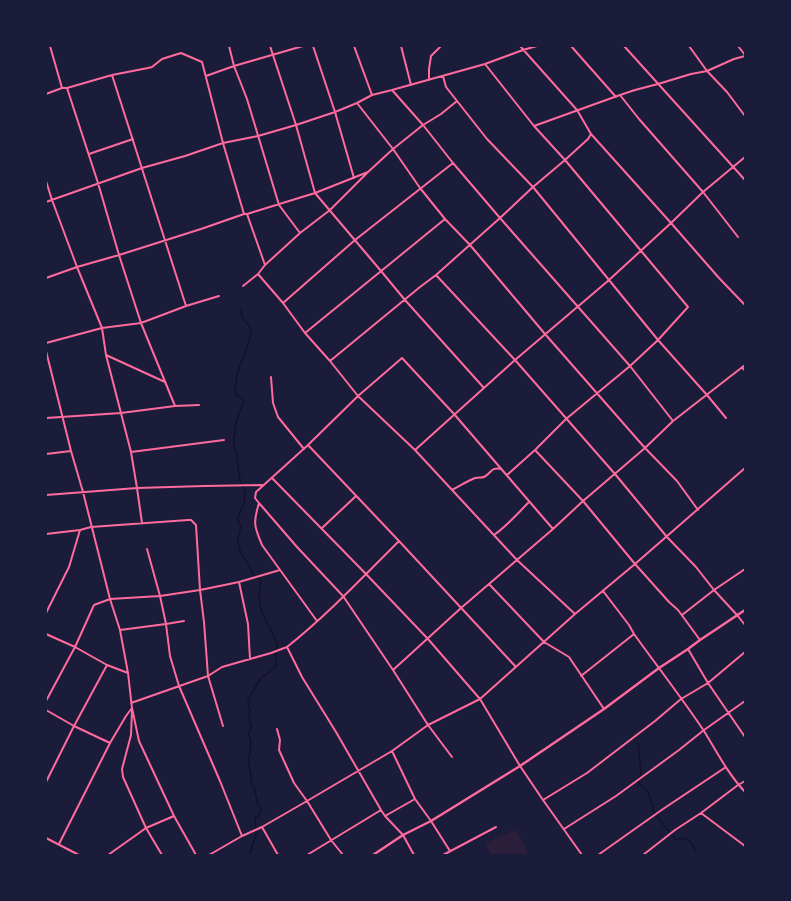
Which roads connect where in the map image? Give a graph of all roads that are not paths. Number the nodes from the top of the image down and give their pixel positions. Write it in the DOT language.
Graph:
graph roads {
  1 [pos="50,46"];
  2 [pos="229,46"];
  3 [pos="270,46"];
  4 [pos="303,46"];
  5 [pos="313,46"];
  6 [pos="354,46"];
  7 [pos="401,46"];
  8 [pos="441,46"];
  9 [pos="520,46"];
  10 [pos="537,46"];
  11 [pos="570,46"];
  12 [pos="624,46"];
  13 [pos="689,46"];
  14 [pos="738,46"];
  15 [pos="523,50"];
  16 [pos="273,54"];
  17 [pos="745,55"];
  18 [pos="485,64"];
  19 [pos="234,66"];
  20 [pos="707,71"];
  21 [pos="112,75"];
  22 [pos="206,76"];
  23 [pos="443,76"];
  24 [pos="429,80"];
  25 [pos="658,84"];
  26 [pos="411,85"];
  27 [pos="62,88"];
  28 [pos="68,88"];
  29 [pos="392,90"];
  30 [pos="46,94"];
  31 [pos="620,94"];
  32 [pos="372,95"];
  33 [pos="616,97"];
  34 [pos="457,101"];
  35 [pos="357,103"];
  36 [pos="577,110"];
  37 [pos="335,112"];
  38 [pos="745,116"];
  39 [pos="423,125"];
  40 [pos="296,126"];
  41 [pos="534,126"];
  42 [pos="591,134"];
  43 [pos="258,136"];
  44 [pos="133,139"];
  45 [pos="223,143"];
  46 [pos="393,149"];
  47 [pos="89,154"];
  48 [pos="745,157"];
  49 [pos="565,160"];
  50 [pos="453,163"];
  51 [pos="733,166"];
  52 [pos="142,168"];
  53 [pos="368,172"];
  54 [pos="354,178"];
  55 [pos="745,180"];
  56 [pos="46,182"];
  57 [pos="98,183"];
  58 [pos="533,187"];
  59 [pos="420,188"];
  60 [pos="703,192"];
  61 [pos="316,194"];
  62 [pos="52,200"];
  63 [pos="46,202"];
  64 [pos="279,205"];
  65 [pos="330,210"];
  66 [pos="246,214"];
  67 [pos="500,218"];
  68 [pos="445,219"];
  69 [pos="672,223"];
  70 [pos="300,233"];
  71 [pos="738,237"];
  72 [pos="164,240"];
  73 [pos="355,240"];
  74 [pos="470,245"];
  75 [pos="640,251"];
  76 [pos="119,255"];
  77 [pos="265,265"];
  78 [pos="77,266"];
  79 [pos="382,270"];
  80 [pos="258,274"];
  81 [pos="436,275"];
  82 [pos="46,278"];
  83 [pos="609,280"];
  84 [pos="243,286"];
  85 [pos="219,296"];
  86 [pos="405,300"];
  87 [pos="283,303"];
  88 [pos="745,305"];
  89 [pos="186,306"];
  90 [pos="578,307"];
  91 [pos="141,323"];
  92 [pos="102,328"];
  93 [pos="305,333"];
  94 [pos="545,334"];
  95 [pos="658,340"];
  96 [pos="46,343"];
  97 [pos="46,351"];
  98 [pos="106,354"];
  99 [pos="515,360"];
  100 [pos="330,361"];
  101 [pos="745,365"];
  102 [pos="630,366"];
  103 [pos="742,368"];
  104 [pos="745,371"];
  105 [pos="271,377"];
  106 [pos="165,382"];
  107 [pos="484,388"];
  108 [pos="598,393"];
  109 [pos="708,395"];
  110 [pos="358,396"];
  111 [pos="199,405"];
  112 [pos="175,406"];
  113 [pos="121,413"];
  114 [pos="454,414"];
  115 [pos="63,417"];
  116 [pos="46,418"];
  117 [pos="726,418"];
  118 [pos="566,419"];
  119 [pos="673,421"];
  120 [pos="224,440"];
  121 [pos="308,445"];
  122 [pos="645,448"];
  123 [pos="304,449"];
  124 [pos="415,450"];
  125 [pos="535,450"];
  126 [pos="71,451"];
  127 [pos="131,452"];
  128 [pos="46,454"];
  129 [pos="745,468"];
  130 [pos="502,469"];
  131 [pos="615,474"];
  132 [pos="507,475"];
  133 [pos="272,478"];
  134 [pos="263,485"];
  135 [pos="137,488"];
  136 [pos="452,490"];
  137 [pos="83,492"];
  138 [pos="46,495"];
  139 [pos="356,496"];
  140 [pos="582,501"];
  141 [pos="530,502"];
  142 [pos="259,503"];
  143 [pos="698,510"];
  144 [pos="142,523"];
  145 [pos="91,527"];
  146 [pos="322,528"];
  147 [pos="553,529"];
  148 [pos="80,530"];
  149 [pos="46,534"];
  150 [pos="494,535"];
  151 [pos="667,537"];
  152 [pos="399,541"];
  153 [pos="147,549"];
  154 [pos="517,560"];
  155 [pos="635,564"];
  156 [pos="745,568"];
  157 [pos="280,570"];
  158 [pos="366,574"];
  159 [pos="239,582"];
  160 [pos="489,584"];
  161 [pos="200,590"];
  162 [pos="603,590"];
  163 [pos="714,590"];
  164 [pos="160,596"];
  165 [pos="343,596"];
  166 [pos="110,599"];
  167 [pos="461,608"];
  168 [pos="745,610"];
  169 [pos="46,613"];
  170 [pos="575,614"];
  171 [pos="737,614"];
  172 [pos="682,615"];
  173 [pos="184,621"];
  174 [pos="317,621"];
  175 [pos="166,624"];
  176 [pos="745,625"];
  177 [pos="120,630"];
  178 [pos="46,634"];
  179 [pos="634,634"];
  180 [pos="428,639"];
  181 [pos="700,640"];
  182 [pos="544,642"];
  183 [pos="287,646"];
  184 [pos="75,647"];
  185 [pos="688,649"];
  186 [pos="745,652"];
  187 [pos="250,658"];
  188 [pos="107,665"];
  189 [pos="516,667"];
  190 [pos="659,668"];
  191 [pos="393,670"];
  192 [pos="128,673"];
  193 [pos="208,676"];
  194 [pos="581,676"];
  195 [pos="708,682"];
  196 [pos="179,686"];
  197 [pos="480,699"];
  198 [pos="681,699"];
  199 [pos="46,701"];
  200 [pos="745,701"];
  201 [pos="131,703"];
  202 [pos="132,708"];
  203 [pos="604,709"];
  204 [pos="46,710"];
  205 [pos="729,713"];
  206 [pos="428,725"];
  207 [pos="74,726"];
  208 [pos="223,726"];
  209 [pos="277,729"];
  210 [pos="704,730"];
  211 [pos="745,737"];
  212 [pos="110,743"];
  213 [pos="392,751"];
  214 [pos="452,757"];
  215 [pos="520,766"];
  216 [pos="726,767"];
  217 [pos="358,770"];
  218 [pos="745,781"];
  219 [pos="46,782"];
  220 [pos="738,785"];
  221 [pos="745,792"];
  222 [pos="415,799"];
  223 [pos="543,800"];
  224 [pos="307,801"];
  225 [pos="381,810"];
  226 [pos="701,813"];
  227 [pos="174,816"];
  228 [pos="385,816"];
  229 [pos="431,821"];
  230 [pos="262,827"];
  231 [pos="496,827"];
  232 [pos="146,828"];
  233 [pos="564,829"];
  234 [pos="242,836"];
  235 [pos="403,836"];
  236 [pos="46,838"];
  237 [pos="331,840"];
  238 [pos="59,844"];
  239 [pos="745,846"];
  240 [pos="450,851"];
  241 [pos="79,855"];
  242 [pos="108,855"];
  243 [pos="162,855"];
  244 [pos="196,855"];
  245 [pos="209,855"];
  246 [pos="278,855"];
  247 [pos="307,855"];
  248 [pos="343,855"];
  249 [pos="373,855"];
  250 [pos="414,855"];
  251 [pos="443,855"];
  252 [pos="581,855"];
  253 [pos="598,855"];
  254 [pos="642,855"];
  1 -- 27 [label="street"];
  2 -- 19 [label="street"];
  3 -- 16 [label="street"];
  4 -- 16 [label="street"];
  5 -- 37 [label="street"];
  6 -- 32 [label="street"];
  7 -- 26 [label="street"];
  8 -- 24 [label="street"];
  9 -- 15 [label="street"];
  10 -- 15 [label="street"];
  11 -- 33 [label="street"];
  12 -- 25 [label="street"];
  13 -- 20 [label="street"];
  14 -- 17 [label="street"];
  15 -- 18 [label="street"];
  15 -- 36 [label="street"];
  16 -- 19 [label="street"];
  16 -- 40 [label="street"];
  17 -- 20 [label="street"];
  18 -- 23 [label="street"];
  18 -- 41 [label="street"];
  19 -- 22 [label="street"];
  19 -- 43 [label="street"];
  20 -- 25 [label="street"];
  20 -- 38 [label="street"];
  21 -- 22 [label="street"];
  21 -- 28 [label="street"];
  21 -- 44 [label="street"];
  22 -- 45 [label="street"];
  23 -- 24 [label="street"];
  23 -- 34 [label="street"];
  24 -- 26 [label="street"];
  25 -- 31 [label="street"];
  25 -- 51 [label="street"];
  26 -- 29 [label="street"];
  27 -- 28 [label="street"];
  27 -- 30 [label="street"];
  28 -- 47 [label="street"];
  29 -- 32 [label="street"];
  29 -- 39 [label="street"];
  31 -- 33 [label="street"];
  31 -- 60 [label="street"];
  32 -- 35 [label="street"];
  33 -- 36 [label="street"];
  34 -- 39 [label="street"];
  34 -- 58 [label="street"];
  35 -- 37 [label="street"];
  35 -- 46 [label="street"];
  36 -- 41 [label="street"];
  36 -- 42 [label="street"];
  37 -- 40 [label="street"];
  37 -- 54 [label="street"];
  39 -- 46 [label="street"];
  39 -- 50 [label="street"];
  40 -- 43 [label="street"];
  40 -- 61 [label="street"];
  41 -- 49 [label="street"];
  42 -- 49 [label="street"];
  42 -- 69 [label="street"];
  43 -- 45 [label="street"];
  43 -- 64 [label="street"];
  44 -- 47 [label="street"];
  44 -- 52 [label="street"];
  45 -- 52 [label="street"];
  45 -- 66 [label="street"];
  46 -- 53 [label="street"];
  46 -- 59 [label="street"];
  47 -- 57 [label="street"];
  48 -- 51 [label="street"];
  49 -- 58 [label="street"];
  49 -- 75 [label="street"];
  50 -- 59 [label="street"];
  50 -- 67 [label="street"];
  51 -- 55 [label="street"];
  51 -- 60 [label="street"];
  52 -- 57 [label="street"];
  52 -- 72 [label="street"];
  53 -- 54 [label="street"];
  53 -- 65 [label="street"];
  54 -- 61 [label="street"];
  56 -- 62 [label="street"];
  57 -- 62 [label="street"];
  57 -- 76 [label="street"];
  58 -- 67 [label="street"];
  58 -- 83 [label="street"];
  59 -- 68 [label="street"];
  59 -- 73 [label="street"];
  60 -- 69 [label="street"];
  60 -- 71 [label="street"];
  61 -- 64 [label="street"];
  61 -- 65 [label="street"];
  62 -- 63 [label="street"];
  62 -- 78 [label="street"];
  64 -- 66 [label="street"];
  64 -- 70 [label="street"];
  65 -- 70 [label="street"];
  65 -- 73 [label="street"];
  66 -- 72 [label="street"];
  66 -- 77 [label="street"];
  67 -- 74 [label="street"];
  67 -- 90 [label="street"];
  68 -- 74 [label="street"];
  68 -- 79 [label="street"];
  69 -- 75 [label="street"];
  69 -- 88 [label="street"];
  70 -- 77 [label="street"];
  72 -- 76 [label="street"];
  72 -- 89 [label="street"];
  73 -- 79 [label="street"];
  73 -- 87 [label="street"];
  74 -- 81 [label="street"];
  74 -- 94 [label="street"];
  75 -- 83 [label="street"];
  75 -- 95 [label="street"];
  76 -- 78 [label="street"];
  76 -- 91 [label="street"];
  77 -- 80 [label="street"];
  78 -- 82 [label="street"];
  78 -- 92 [label="street"];
  79 -- 86 [label="street"];
  79 -- 93 [label="street"];
  80 -- 84 [label="street"];
  80 -- 87 [label="street"];
  81 -- 86 [label="street"];
  81 -- 99 [label="street"];
  83 -- 90 [label="street"];
  83 -- 95 [label="street"];
  85 -- 89 [label="street"];
  86 -- 100 [label="street"];
  86 -- 107 [label="street"];
  87 -- 93 [label="street"];
  89 -- 91 [label="street"];
  90 -- 94 [label="street"];
  90 -- 102 [label="street"];
  91 -- 92 [label="street"];
  91 -- 106 [label="street"];
  92 -- 96 [label="street"];
  92 -- 98 [label="street"];
  93 -- 100 [label="street"];
  94 -- 99 [label="street"];
  94 -- 108 [label="street"];
  95 -- 102 [label="street"];
  95 -- 109 [label="street"];
  97 -- 115 [label="street"];
  98 -- 106 [label="street"];
  98 -- 113 [label="street"];
  99 -- 107 [label="street"];
  99 -- 118 [label="street"];
  100 -- 110 [label="street"];
  101 -- 103 [label="street"];
  102 -- 108 [label="street"];
  102 -- 119 [label="street"];
  103 -- 104 [label="street"];
  103 -- 109 [label="street"];
  105 -- 123 [label="street"];
  106 -- 112 [label="street"];
  107 -- 114 [label="street"];
  108 -- 118 [label="street"];
  108 -- 122 [label="street"];
  109 -- 117 [label="street"];
  109 -- 119 [label="street"];
  110 -- 114 [label="street"];
  110 -- 121 [label="street"];
  110 -- 124 [label="street"];
  111 -- 112 [label="street"];
  112 -- 113 [label="street"];
  113 -- 115 [label="street"];
  113 -- 127 [label="street"];
  114 -- 124 [label="street"];
  114 -- 130 [label="street"];
  115 -- 116 [label="street"];
  115 -- 126 [label="street"];
  118 -- 125 [label="street"];
  118 -- 131 [label="street"];
  119 -- 122 [label="street"];
  120 -- 127 [label="street"];
  121 -- 123 [label="street"];
  121 -- 139 [label="street"];
  122 -- 131 [label="street"];
  122 -- 143 [label="street"];
  123 -- 133 [label="street"];
  124 -- 136 [label="street"];
  125 -- 132 [label="street"];
  125 -- 140 [label="street"];
  126 -- 128 [label="street"];
  126 -- 137 [label="street"];
  127 -- 135 [label="street"];
  129 -- 143 [label="street"];
  130 -- 132 [label="street"];
  130 -- 136 [label="street"];
  131 -- 140 [label="street"];
  131 -- 151 [label="street"];
  132 -- 141 [label="street"];
  133 -- 134 [label="street"];
  133 -- 146 [label="street"];
  134 -- 135 [label="street"];
  134 -- 142 [label="street"];
  135 -- 137 [label="street"];
  135 -- 144 [label="street"];
  136 -- 150 [label="street"];
  137 -- 138 [label="street"];
  137 -- 145 [label="street"];
  139 -- 146 [label="street"];
  139 -- 152 [label="street"];
  140 -- 147 [label="street"];
  140 -- 155 [label="street"];
  141 -- 147 [label="street"];
  141 -- 150 [label="street"];
  142 -- 157 [label="street"];
  142 -- 165 [label="street"];
  143 -- 151 [label="street"];
  144 -- 145 [label="street"];
  144 -- 161 [label="street"];
  145 -- 148 [label="street"];
  145 -- 166 [label="street"];
  146 -- 158 [label="street"];
  147 -- 154 [label="street"];
  148 -- 149 [label="street"];
  148 -- 169 [label="street"];
  150 -- 154 [label="street"];
  151 -- 155 [label="street"];
  151 -- 163 [label="street"];
  152 -- 158 [label="street"];
  152 -- 167 [label="street"];
  153 -- 164 [label="street"];
  154 -- 160 [label="street"];
  154 -- 170 [label="street"];
  155 -- 162 [label="street"];
  155 -- 172 [label="street"];
  156 -- 163 [label="street"];
  157 -- 159 [label="street"];
  157 -- 174 [label="street"];
  158 -- 165 [label="street"];
  158 -- 180 [label="street"];
  159 -- 161 [label="street"];
  159 -- 187 [label="street"];
  160 -- 167 [label="street"];
  160 -- 182 [label="street"];
  161 -- 164 [label="street"];
  161 -- 193 [label="street"];
  162 -- 170 [label="street"];
  162 -- 179 [label="street"];
  163 -- 171 [label="street"];
  163 -- 172 [label="street"];
  164 -- 166 [label="street"];
  164 -- 175 [label="street"];
  165 -- 174 [label="street"];
  165 -- 191 [label="street"];
  166 -- 177 [label="street"];
  166 -- 184 [label="street"];
  167 -- 180 [label="street"];
  167 -- 189 [label="street"];
  168 -- 171 [label="street"];
  170 -- 182 [label="street"];
  171 -- 176 [label="street"];
  171 -- 181 [label="street"];
  172 -- 181 [label="street"];
  173 -- 175 [label="street"];
  174 -- 183 [label="street"];
  175 -- 177 [label="street"];
  175 -- 196 [label="street"];
  177 -- 192 [label="street"];
  178 -- 184 [label="street"];
  179 -- 190 [label="street"];
  179 -- 194 [label="street"];
  180 -- 191 [label="street"];
  180 -- 197 [label="street"];
  181 -- 185 [label="street"];
  182 -- 189 [label="street"];
  182 -- 194 [label="street"];
  183 -- 187 [label="street"];
  183 -- 217 [label="street"];
  184 -- 188 [label="street"];
  184 -- 199 [label="street"];
  185 -- 190 [label="street"];
  185 -- 195 [label="street"];
  186 -- 195 [label="street"];
  187 -- 193 [label="street"];
  188 -- 192 [label="street"];
  188 -- 207 [label="street"];
  189 -- 197 [label="street"];
  190 -- 198 [label="street"];
  190 -- 203 [label="street"];
  191 -- 206 [label="street"];
  192 -- 201 [label="street"];
  193 -- 196 [label="street"];
  193 -- 208 [label="street"];
  194 -- 203 [label="street"];
  195 -- 198 [label="street"];
  195 -- 205 [label="street"];
  196 -- 201 [label="street"];
  196 -- 234 [label="street"];
  197 -- 206 [label="street"];
  197 -- 215 [label="street"];
  198 -- 210 [label="street"];
  198 -- 223 [label="street"];
  200 -- 205 [label="street"];
  201 -- 202 [label="street"];
  202 -- 212 [label="street"];
  202 -- 227 [label="street"];
  202 -- 232 [label="street"];
  203 -- 215 [label="street"];
  204 -- 207 [label="street"];
  205 -- 210 [label="street"];
  205 -- 211 [label="street"];
  206 -- 213 [label="street"];
  206 -- 214 [label="street"];
  207 -- 212 [label="street"];
  207 -- 219 [label="street"];
  209 -- 224 [label="street"];
  210 -- 216 [label="street"];
  210 -- 233 [label="street"];
  212 -- 238 [label="street"];
  213 -- 217 [label="street"];
  213 -- 222 [label="street"];
  215 -- 223 [label="street"];
  215 -- 229 [label="street"];
  216 -- 220 [label="street"];
  216 -- 253 [label="street"];
  217 -- 224 [label="street"];
  217 -- 225 [label="street"];
  218 -- 220 [label="street"];
  220 -- 221 [label="street"];
  220 -- 226 [label="street"];
  222 -- 228 [label="street"];
  222 -- 229 [label="street"];
  223 -- 233 [label="street"];
  224 -- 230 [label="street"];
  224 -- 237 [label="street"];
  225 -- 228 [label="street"];
  225 -- 237 [label="street"];
  226 -- 239 [label="street"];
  226 -- 254 [label="street"];
  227 -- 232 [label="street"];
  227 -- 244 [label="street"];
  228 -- 235 [label="street"];
  229 -- 235 [label="street"];
  229 -- 240 [label="street"];
  230 -- 234 [label="street"];
  230 -- 246 [label="street"];
  231 -- 240 [label="street"];
  232 -- 242 [label="street"];
  232 -- 243 [label="street"];
  233 -- 252 [label="street"];
  234 -- 245 [label="street"];
  235 -- 249 [label="street"];
  235 -- 250 [label="street"];
  236 -- 238 [label="street"];
  237 -- 247 [label="street"];
  237 -- 248 [label="street"];
  238 -- 241 [label="street"];
  240 -- 251 [label="street"];
}
